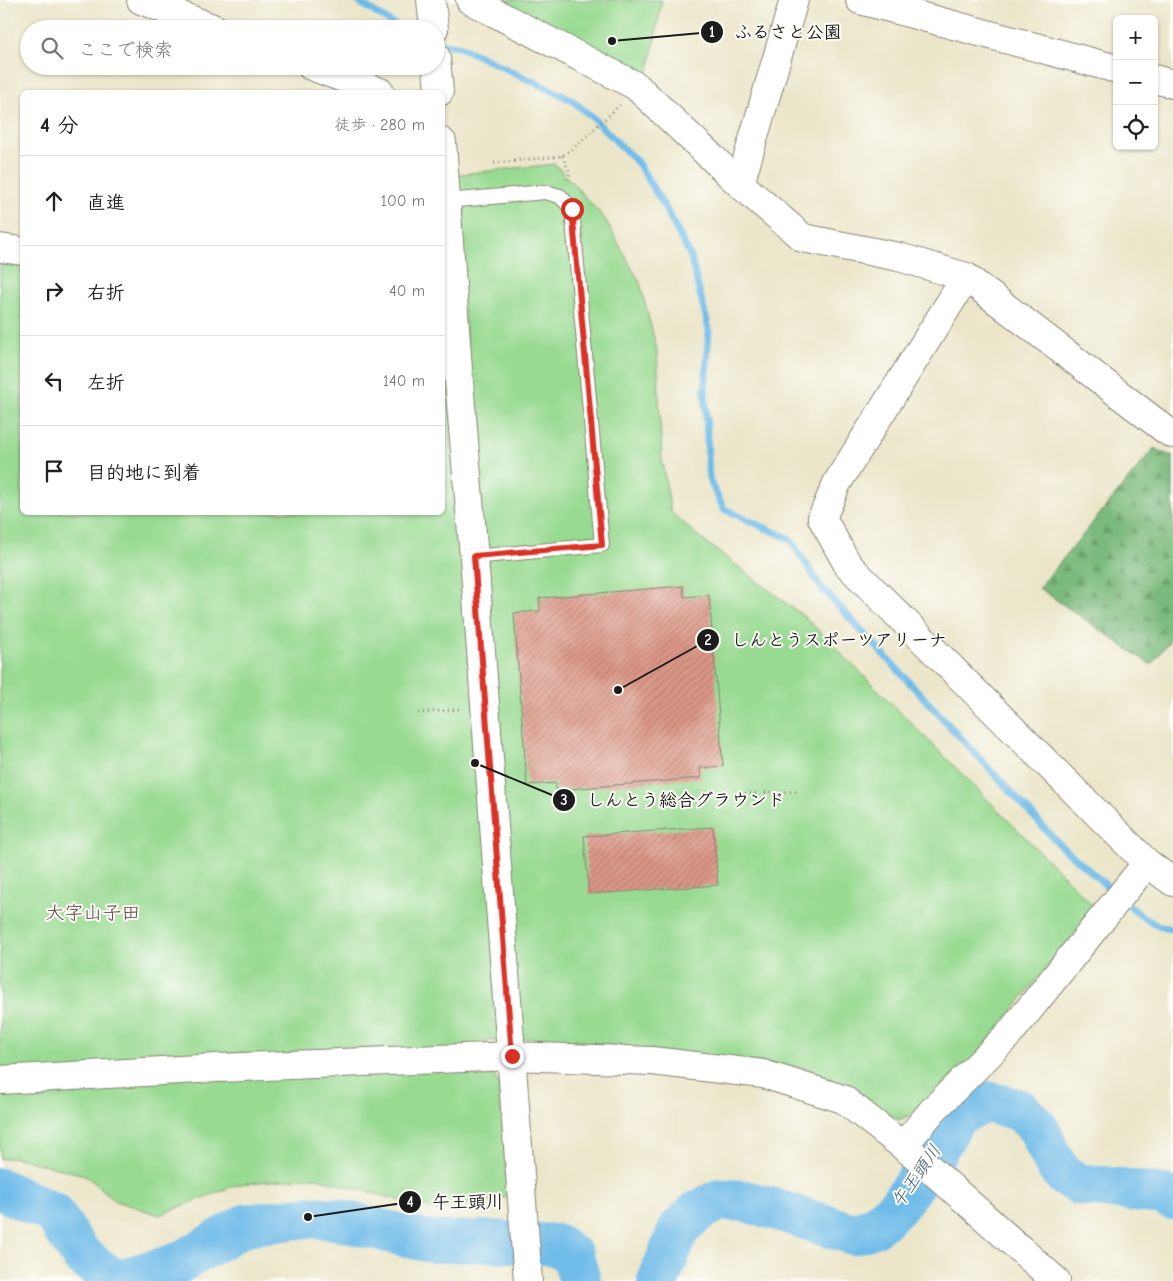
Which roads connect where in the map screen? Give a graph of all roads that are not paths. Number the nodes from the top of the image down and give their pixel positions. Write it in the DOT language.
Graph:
graph roads {
  1 [pos="141,0"];
  2 [pos="470,0"];
  3 [pos="794,0"];
  4 [pos="860,0"];
  5 [pos="191,20"];
  6 [pos="1113,68"];
  7 [pos="335,75"];
  8 [pos="438,75"];
  9 [pos="1158,80"];
  10 [pos="1173,84"];
  11 [pos="375,90"];
  12 [pos="439,90"];
  13 [pos="445,177"];
  14 [pos="740,184"];
  15 [pos="447,201"];
  16 [pos="0,248"];
  17 [pos="20,252"];
  18 [pos="966,278"];
  19 [pos="450,367"];
  20 [pos="1171,424"];
  21 [pos="474,556"];
  22 [pos="1147,863"];
  23 [pos="1173,882"];
  24 [pos="512,1056"];
  25 [pos="0,1080"];
  26 [pos="919,1160"];
  27 [pos="528,1281"];
  28 [pos="1056,1281"];
  1 -- 5 [label="street"];
  2 -- 14 [label="street"];
  3 -- 14 [label="street"];
  4 -- 6 [label="street"];
  7 -- 11 [label="street"];
  8 -- 12 [label="street"];
  9 -- 10 [label="street"];
  13 -- 15 [label="street"];
  14 -- 18 [label="street"];
  15 -- 19 [label="street"];
  15 -- 21 [label="lane"];
  16 -- 17 [label="street"];
  18 -- 20 [label="street"];
  18 -- 22 [label="street"];
  19 -- 21 [label="street"];
  21 -- 24 [label="street"];
  22 -- 23 [label="street"];
  22 -- 26 [label="street"];
  24 -- 25 [label="street"];
  24 -- 26 [label="street"];
  24 -- 27 [label="street"];
  26 -- 28 [label="street"];
}
